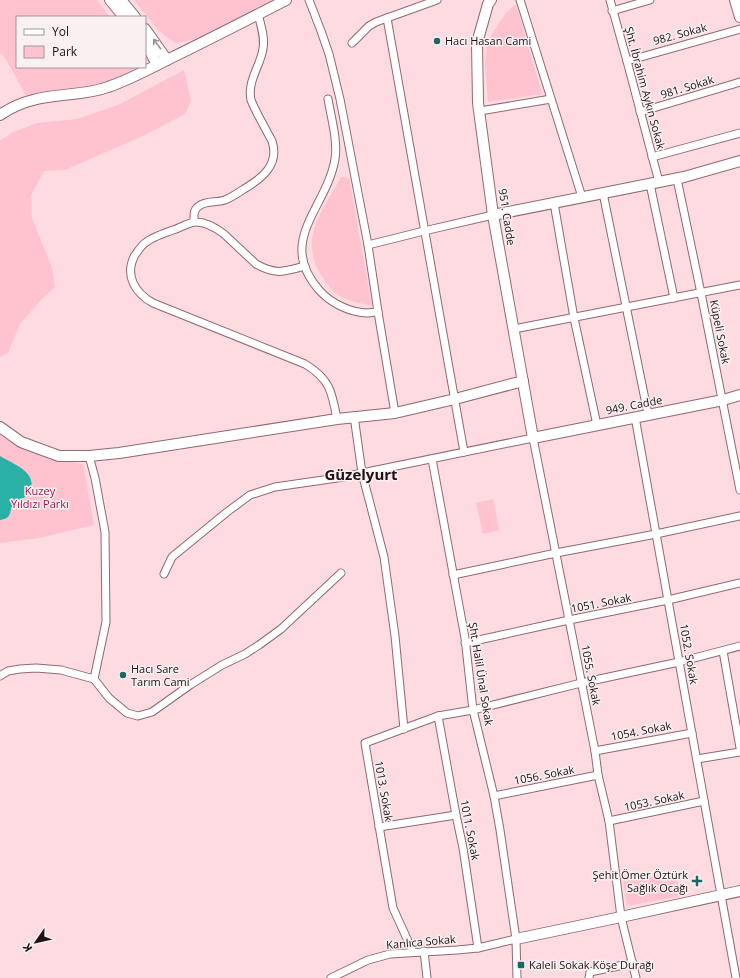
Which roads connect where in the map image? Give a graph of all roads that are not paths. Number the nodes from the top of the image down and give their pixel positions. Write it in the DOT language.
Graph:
graph roads {
  1 [pos="110,0"];
  2 [pos="121,0"];
  3 [pos="286,0"];
  4 [pos="309,0"];
  5 [pos="437,0"];
  6 [pos="520,0"];
  7 [pos="610,0"];
  8 [pos="650,0"];
  9 [pos="735,0"];
  10 [pos="487,1"];
  11 [pos="612,11"];
  12 [pos="258,14"];
  13 [pos="123,16"];
  14 [pos="134,16"];
  15 [pos="740,17"];
  16 [pos="387,18"];
  17 [pos="740,29"];
  18 [pos="146,30"];
  19 [pos="352,43"];
  20 [pos="146,45"];
  21 [pos="168,60"];
  22 [pos="627,61"];
  23 [pos="157,65"];
  24 [pos="740,82"];
  25 [pos="328,99"];
  26 [pos="551,99"];
  27 [pos="480,112"];
  28 [pos="640,112"];
  29 [pos="0,115"];
  30 [pos="740,133"];
  31 [pos="652,157"];
  32 [pos="740,161"];
  33 [pos="677,179"];
  34 [pos="654,183"];
  35 [pos="603,193"];
  36 [pos="582,197"];
  37 [pos="554,203"];
  38 [pos="493,215"];
  39 [pos="194,222"];
  40 [pos="424,231"];
  41 [pos="368,245"];
  42 [pos="305,266"];
  43 [pos="740,285"];
  44 [pos="701,293"];
  45 [pos="674,298"];
  46 [pos="626,308"];
  47 [pos="378,312"];
  48 [pos="574,318"];
  49 [pos="514,329"];
  50 [pos="523,381"];
  51 [pos="740,395"];
  52 [pos="455,400"];
  53 [pos="723,400"];
  54 [pos="395,413"];
  55 [pos="648,414"];
  56 [pos="354,416"];
  57 [pos="635,417"];
  58 [pos="337,419"];
  59 [pos="597,425"];
  60 [pos="0,427"];
  61 [pos="533,438"];
  62 [pos="464,452"];
  63 [pos="89,456"];
  64 [pos="432,458"];
  65 [pos="362,473"];
  66 [pos="740,490"];
  67 [pos="740,516"];
  68 [pos="656,534"];
  69 [pos="556,553"];
  70 [pos="341,573"];
  71 [pos="164,574"];
  72 [pos="453,575"];
  73 [pos="740,582"];
  74 [pos="668,600"];
  75 [pos="569,620"];
  76 [pos="465,643"];
  77 [pos="740,646"];
  78 [pos="723,651"];
  79 [pos="679,662"];
  80 [pos="0,675"];
  81 [pos="94,679"];
  82 [pos="581,683"];
  83 [pos="473,710"];
  84 [pos="438,716"];
  85 [pos="404,729"];
  86 [pos="692,733"];
  87 [pos="740,748"];
  88 [pos="595,751"];
  89 [pos="740,752"];
  90 [pos="697,759"];
  91 [pos="598,775"];
  92 [pos="494,796"];
  93 [pos="704,801"];
  94 [pos="456,815"];
  95 [pos="609,821"];
  96 [pos="380,827"];
  97 [pos="740,890"];
  98 [pos="721,895"];
  99 [pos="621,917"];
  100 [pos="516,939"];
  101 [pos="478,948"];
  102 [pos="413,952"];
  103 [pos="424,952"];
  104 [pos="633,962"];
  105 [pos="331,978"];
  106 [pos="427,978"];
  107 [pos="516,978"];
  108 [pos="589,978"];
  109 [pos="636,978"];
  110 [pos="736,978"];
  1 -- 13 [label="street"];
  2 -- 14 [label="street"];
  3 -- 12 [label="street"];
  4 -- 41 [label="street"];
  5 -- 16 [label="street"];
  6 -- 26 [label="street"];
  7 -- 11 [label="street, Şht. İbrahim Aykın Sokak"];
  8 -- 11 [label="street"];
  9 -- 15 [label="street"];
  10 -- 27 [label="street, 951. Cadde"];
  11 -- 22 [label="street, Şht. İbrahim Aykın Sokak"];
  12 -- 21 [label="street"];
  12 -- 39 [label="street"];
  16 -- 19 [label="street"];
  16 -- 40 [label="street"];
  17 -- 22 [label="street, 982. Sokak"];
  21 -- 18 [label="street, one-way"];
  20 -- 23 [label="street"];
  21 -- 23 [label="street"];
  22 -- 28 [label="street, Şht. İbrahim Aykın Sokak"];
  23 -- 29 [label="street"];
  24 -- 28 [label="street, 981. Sokak"];
  25 -- 42 [label="street"];
  26 -- 27 [label="street"];
  26 -- 36 [label="street"];
  27 -- 38 [label="street, 951. Cadde"];
  28 -- 31 [label="street, Şht. İbrahim Aykın Sokak"];
  30 -- 31 [label="street"];
  31 -- 34 [label="street, Şht. İbrahim Aykın Sokak"];
  32 -- 33 [label="street"];
  33 -- 34 [label="street"];
  33 -- 44 [label="street, Küpeli Sokak"];
  34 -- 35 [label="street"];
  34 -- 45 [label="street, Şht. İbrahim Aykın Sokak"];
  35 -- 36 [label="street"];
  35 -- 46 [label="street"];
  36 -- 37 [label="street"];
  37 -- 38 [label="street"];
  37 -- 48 [label="street"];
  38 -- 40 [label="street"];
  38 -- 49 [label="street, 951. Cadde"];
  39 -- 42 [label="street"];
  39 -- 58 [label="street"];
  40 -- 41 [label="street"];
  40 -- 52 [label="street"];
  41 -- 47 [label="street"];
  42 -- 47 [label="street"];
  43 -- 44 [label="street"];
  44 -- 45 [label="street"];
  44 -- 53 [label="street, Küpeli Sokak"];
  45 -- 46 [label="street"];
  46 -- 48 [label="street"];
  46 -- 55 [label="street"];
  47 -- 54 [label="street"];
  48 -- 49 [label="street"];
  48 -- 59 [label="street"];
  49 -- 50 [label="street, 951. Cadde"];
  50 -- 52 [label="street"];
  50 -- 61 [label="street, 951. Cadde"];
  51 -- 53 [label="street, 949. Cadde"];
  52 -- 54 [label="street"];
  52 -- 62 [label="street"];
  53 -- 55 [label="street, 949. Cadde"];
  53 -- 66 [label="street, Küpeli Sokak"];
  54 -- 56 [label="street"];
  55 -- 57 [label="street, 949. Cadde"];
  56 -- 58 [label="street"];
  56 -- 65 [label="street"];
  57 -- 59 [label="street, 949. Cadde"];
  57 -- 68 [label="street, 1052. Sokak"];
  58 -- 63 [label="street"];
  59 -- 61 [label="street, 949. Cadde"];
  60 -- 63 [label="street"];
  61 -- 62 [label="street"];
  61 -- 69 [label="street, 1055. Sokak"];
  62 -- 64 [label="street"];
  63 -- 81 [label="street"];
  64 -- 65 [label="street"];
  64 -- 72 [label="street, Şht. Halil Ünal Sokak"];
  65 -- 71 [label="street"];
  65 -- 85 [label="street"];
  67 -- 68 [label="street"];
  68 -- 69 [label="street"];
  68 -- 74 [label="street, 1052. Sokak"];
  69 -- 72 [label="street"];
  69 -- 75 [label="street, 1055. Sokak"];
  70 -- 81 [label="street"];
  72 -- 76 [label="street, Şht. Halil Ünal Sokak"];
  73 -- 74 [label="street, 1051. Sokak"];
  74 -- 75 [label="street, 1051. Sokak"];
  74 -- 79 [label="street, 1052. Sokak"];
  75 -- 76 [label="street, 1051. Sokak"];
  75 -- 82 [label="street, 1055. Sokak"];
  76 -- 83 [label="street, Şht. Halil Ünal Sokak"];
  77 -- 78 [label="street, 1013. Sokak"];
  78 -- 79 [label="street, 1013. Sokak"];
  78 -- 87 [label="street"];
  79 -- 82 [label="street, 1013. Sokak"];
  79 -- 86 [label="street, 1052. Sokak"];
  80 -- 81 [label="street"];
  82 -- 83 [label="street, 1013. Sokak"];
  82 -- 88 [label="street, 1055. Sokak"];
  83 -- 84 [label="street, 1013. Sokak"];
  83 -- 92 [label="street, Şht. Halil Ünal Sokak"];
  84 -- 85 [label="street, 1013. Sokak"];
  84 -- 94 [label="street, 1011. Sokak"];
  85 -- 96 [label="street, 1013. Sokak"];
  86 -- 88 [label="street, 1054. Sokak"];
  86 -- 90 [label="street, 1052. Sokak"];
  88 -- 91 [label="street, 1055. Sokak"];
  89 -- 90 [label="street"];
  90 -- 93 [label="street, 1052. Sokak"];
  91 -- 92 [label="street, 1056. Sokak"];
  91 -- 95 [label="street, 1055. Sokak"];
  92 -- 100 [label="street, Şht. Halil Ünal Sokak"];
  93 -- 95 [label="street, 1053. Sokak"];
  93 -- 98 [label="street, 1052. Sokak"];
  94 -- 96 [label="street"];
  94 -- 101 [label="street, 1011. Sokak"];
  95 -- 99 [label="street, 1055. Sokak"];
  96 -- 102 [label="street, 1013. Sokak"];
  97 -- 98 [label="street"];
  98 -- 99 [label="street"];
  98 -- 110 [label="street, 1052. Sokak"];
  99 -- 100 [label="street"];
  99 -- 104 [label="street, 1055. Sokak"];
  100 -- 101 [label="street, Kanlıca Sokak"];
  100 -- 107 [label="street, Şht. Halil Ünal Sokak"];
  101 -- 103 [label="street, Kanlıca Sokak"];
  102 -- 103 [label="street, Kanlıca Sokak"];
  102 -- 105 [label="street, Kanlıca Sokak"];
  103 -- 106 [label="street"];
  104 -- 108 [label="street"];
  104 -- 109 [label="street, 1055. Sokak"];
}
